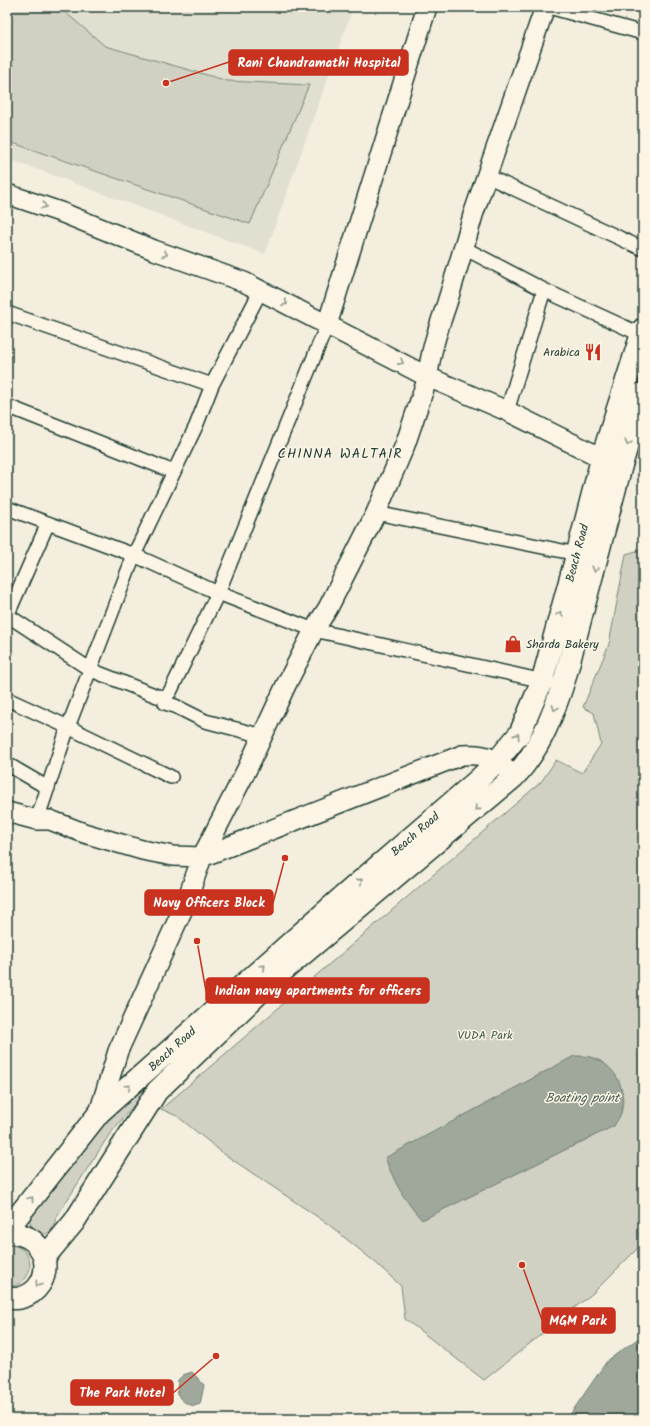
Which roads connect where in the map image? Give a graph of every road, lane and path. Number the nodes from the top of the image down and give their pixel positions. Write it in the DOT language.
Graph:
graph roads {
  1 [pos="427,7"];
  2 [pos="545,7"];
  3 [pos="549,7"];
  4 [pos="643,33"];
  5 [pos="487,176"];
  6 [pos="7,194"];
  7 [pos="464,248"];
  8 [pos="643,249"];
  9 [pos="261,290"];
  10 [pos="544,290"];
  11 [pos="7,313"];
  12 [pos="327,325"];
  13 [pos="637,329"];
  14 [pos="428,377"];
  15 [pos="212,385"];
  16 [pos="643,393"];
  17 [pos="7,406"];
  18 [pos="507,411"];
  19 [pos="602,457"];
  20 [pos="621,467"];
  21 [pos="174,472"];
  22 [pos="7,508"];
  23 [pos="376,513"];
  24 [pos="48,522"];
  25 [pos="577,554"];
  26 [pos="134,555"];
  27 [pos="218,593"];
  28 [pos="7,616"];
  29 [pos="314,630"];
  30 [pos="91,670"];
  31 [pos="542,681"];
  32 [pos="563,685"];
  33 [pos="7,699"];
  34 [pos="165,703"];
  35 [pos="68,727"];
  36 [pos="263,736"];
  37 [pos="497,761"];
  38 [pos="7,764"];
  39 [pos="171,777"];
  40 [pos="514,777"];
  41 [pos="48,788"];
  42 [pos="7,812"];
  43 [pos="37,820"];
  44 [pos="202,857"];
  45 [pos="99,1113"];
  46 [pos="7,1230"];
  47 [pos="7,1233"];
  48 [pos="44,1258"];
  49 [pos="10,1304"];
  1 -- 12 [label="street"];
  2 -- 5 [label="street"];
  3 -- 4 [label="street"];
  5 -- 7 [label="street"];
  5 -- 8 [label="street"];
  6 -- 9 [label="street, one-way"];
  7 -- 10 [label="street"];
  7 -- 14 [label="street"];
  9 -- 12 [label="street, one-way"];
  9 -- 15 [label="street"];
  10 -- 13 [label="street"];
  10 -- 18 [label="street"];
  11 -- 15 [label="street"];
  12 -- 14 [label="street, one-way"];
  12 -- 27 [label="street"];
  13 -- 19 [label="main road, Beach Road"];
  14 -- 18 [label="street"];
  14 -- 23 [label="street"];
  15 -- 21 [label="street"];
  16 -- 20 [label="main road, Beach Road, one-way"];
  17 -- 21 [label="street"];
  18 -- 19 [label="street"];
  19 -- 20 [label="street"];
  19 -- 25 [label="main road, Beach Road"];
  20 -- 32 [label="main road, Beach Road, one-way"];
  21 -- 26 [label="street"];
  22 -- 24 [label="street"];
  23 -- 25 [label="street"];
  23 -- 29 [label="street"];
  24 -- 26 [label="street"];
  24 -- 28 [label="street"];
  31 -- 25 [label="main road, Beach Road, one-way"];
  26 -- 27 [label="street"];
  26 -- 30 [label="street"];
  27 -- 29 [label="street"];
  27 -- 30 [label="street"];
  28 -- 30 [label="street"];
  29 -- 31 [label="street"];
  29 -- 36 [label="street"];
  30 -- 35 [label="street"];
  31 -- 32 [label="street"];
  37 -- 31 [label="main road, Beach Road, one-way"];
  32 -- 40 [label="main road, Beach Road, one-way"];
  33 -- 35 [label="street"];
  34 -- 36 [label="street"];
  35 -- 39 [label="street"];
  35 -- 41 [label="street"];
  36 -- 44 [label="street"];
  37 -- 40 [label="street"];
  37 -- 44 [label="street"];
  45 -- 37 [label="main road, Beach Road, one-way"];
  38 -- 41 [label="street"];
  40 -- 48 [label="main road, Beach Road, one-way"];
  41 -- 43 [label="street"];
  42 -- 43 [label="street"];
  43 -- 44 [label="street"];
  44 -- 45 [label="street"];
  46 -- 45 [label="main road, Beach Road, one-way"];
  47 -- 48 [label="main road"];
  48 -- 49 [label="main road, one-way"];
}
